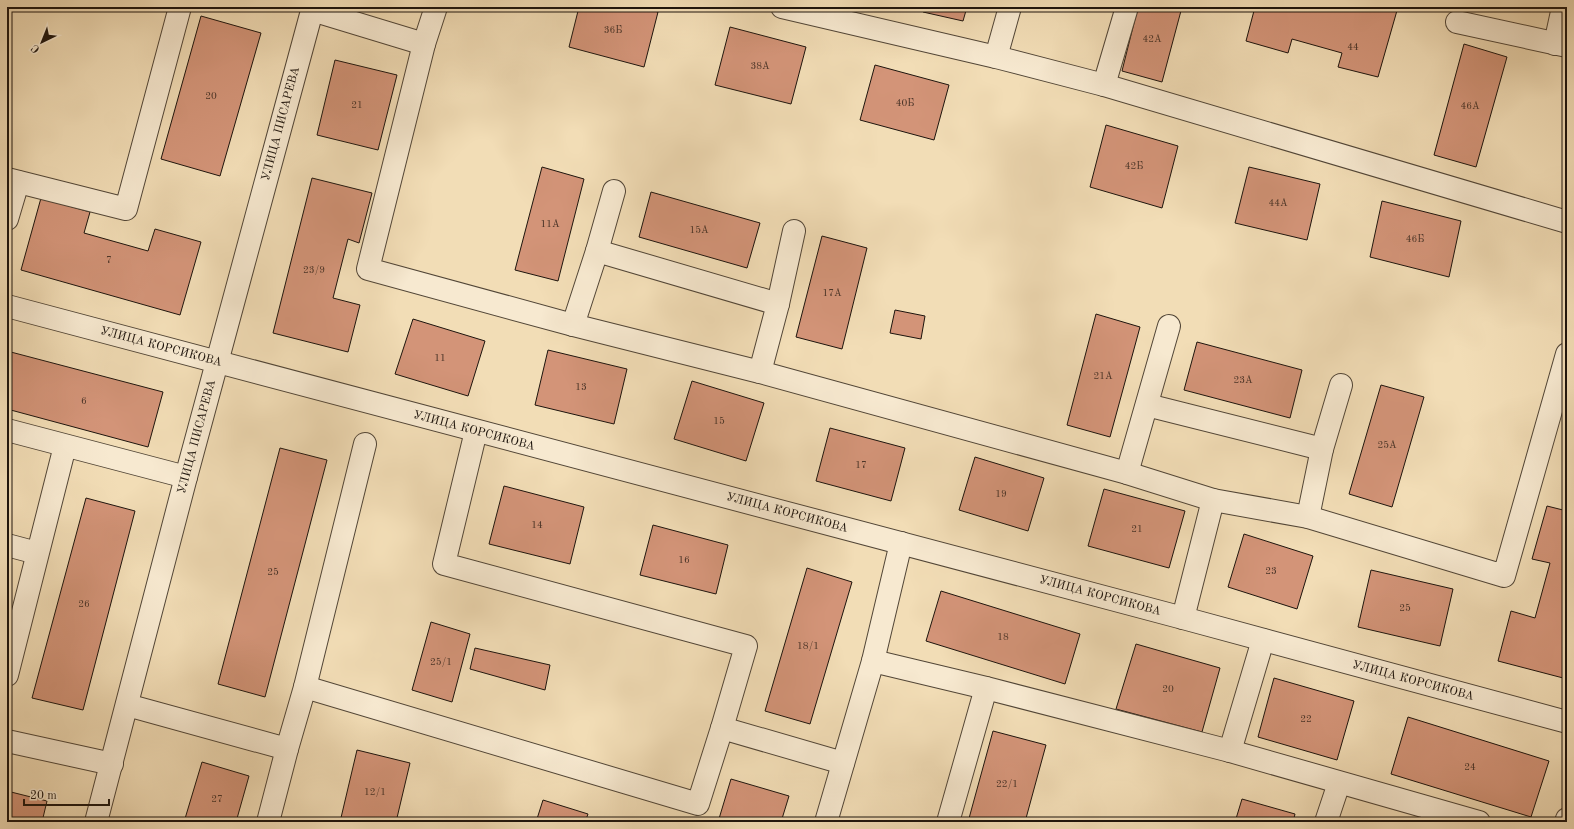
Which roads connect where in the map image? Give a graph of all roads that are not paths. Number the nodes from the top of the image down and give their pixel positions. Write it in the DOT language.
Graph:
graph roads {
  1 [pos="180,7"];
  2 [pos="436,7"];
  3 [pos="782,7"];
  4 [pos="1010,7"];
  5 [pos="1127,7"];
  6 [pos="1563,7"];
  7 [pos="312,9"];
  8 [pos="1457,22"];
  9 [pos="424,44"];
  10 [pos="1561,45"];
  11 [pos="996,57"];
  12 [pos="1104,85"];
  13 [pos="12,181"];
  14 [pos="614,190"];
  15 [pos="7,219"];
  16 [pos="1567,222"];
  17 [pos="794,231"];
  18 [pos="597,251"];
  19 [pos="778,304"];
  20 [pos="7,306"];
  21 [pos="573,325"];
  22 [pos="1169,326"];
  23 [pos="1567,354"];
  24 [pos="218,361"];
  25 [pos="760,372"];
  26 [pos="1341,385"];
  27 [pos="1147,405"];
  28 [pos="7,430"];
  29 [pos="476,431"];
  30 [pos="365,444"];
  31 [pos="65,446"];
  32 [pos="1322,449"];
  33 [pos="1127,473"];
  34 [pos="186,477"];
  35 [pos="1213,500"];
  36 [pos="1308,517"];
  37 [pos="901,544"];
  38 [pos="7,545"];
  39 [pos="37,553"];
  40 [pos="1183,618"];
  41 [pos="1263,640"];
  42 [pos="873,661"];
  43 [pos="7,675"];
  44 [pos="305,687"];
  45 [pos="986,688"];
  46 [pos="127,705"];
  47 [pos="1567,722"];
  48 [pos="722,728"];
  49 [pos="7,741"];
  50 [pos="287,748"];
  51 [pos="1230,751"];
  52 [pos="843,763"];
  53 [pos="112,764"];
  54 [pos="1339,783"];
  55 [pos="1447,818"];
  56 [pos="1567,819"];
  57 [pos="96,822"];
  58 [pos="268,822"];
  59 [pos="826,822"];
  60 [pos="948,822"];
  61 [pos="1326,822"];
  62 [pos="1479,822"];
  63 [pos="1566,822"];
  1 -- 13 [label="street"];
  2 -- 9 [label="street"];
  3 -- 11 [label="street"];
  4 -- 11 [label="street"];
  5 -- 12 [label="street"];
  6 -- 10 [label="street"];
  7 -- 9 [label="street"];
  7 -- 24 [label="street, УЛИЦА ПИСАРЕВА"];
  8 -- 10 [label="street"];
  9 -- 21 [label="street"];
  11 -- 12 [label="street"];
  12 -- 16 [label="street"];
  13 -- 15 [label="street"];
  14 -- 18 [label="street"];
  17 -- 19 [label="street"];
  18 -- 19 [label="street"];
  18 -- 21 [label="street"];
  19 -- 25 [label="street"];
  20 -- 24 [label="street, УЛИЦА КОРСИКОВА"];
  21 -- 25 [label="street"];
  22 -- 27 [label="street"];
  23 -- 36 [label="street"];
  24 -- 29 [label="street, УЛИЦА КОРСИКОВА"];
  24 -- 34 [label="street, УЛИЦА ПИСАРЕВА"];
  25 -- 33 [label="street"];
  26 -- 32 [label="street"];
  27 -- 32 [label="street"];
  27 -- 33 [label="street"];
  28 -- 31 [label="street"];
  29 -- 37 [label="street, УЛИЦА КОРСИКОВА"];
  29 -- 48 [label="street"];
  30 -- 44 [label="street"];
  31 -- 34 [label="street"];
  31 -- 39 [label="street"];
  32 -- 36 [label="street"];
  33 -- 35 [label="street"];
  34 -- 46 [label="street, УЛИЦА ПИСАРЕВА"];
  35 -- 36 [label="street"];
  35 -- 40 [label="street"];
  37 -- 40 [label="street, УЛИЦА КОРСИКОВА"];
  37 -- 42 [label="street"];
  38 -- 39 [label="street"];
  39 -- 43 [label="street"];
  40 -- 41 [label="street, УЛИЦА КОРСИКОВА"];
  41 -- 47 [label="street, УЛИЦА КОРСИКОВА"];
  41 -- 51 [label="street"];
  42 -- 45 [label="street"];
  42 -- 52 [label="street"];
  44 -- 48 [label="street"];
  44 -- 50 [label="street"];
  45 -- 51 [label="street"];
  45 -- 60 [label="street"];
  46 -- 50 [label="street"];
  46 -- 53 [label="street, УЛИЦА ПИСАРЕВА"];
  48 -- 52 [label="street"];
  49 -- 53 [label="street"];
  50 -- 58 [label="street"];
  51 -- 54 [label="street"];
  52 -- 59 [label="street"];
  53 -- 57 [label="street, УЛИЦА ПИСАРЕВА"];
  54 -- 55 [label="street"];
  54 -- 61 [label="street"];
  55 -- 62 [label="street"];
  56 -- 63 [label="street"];
}
